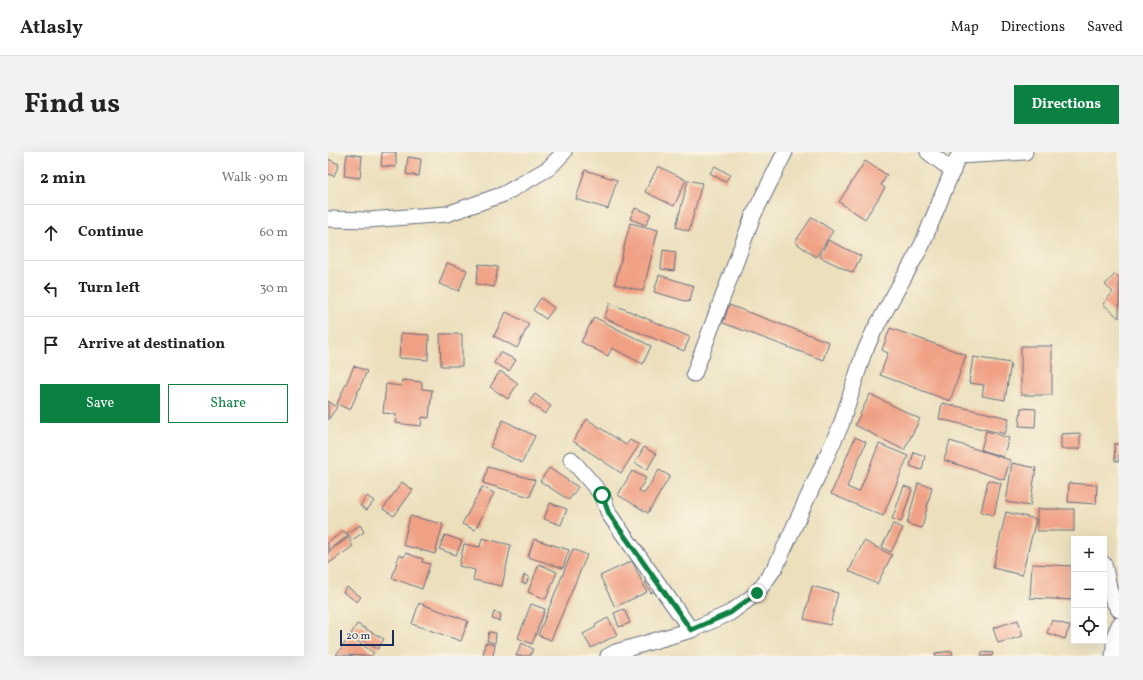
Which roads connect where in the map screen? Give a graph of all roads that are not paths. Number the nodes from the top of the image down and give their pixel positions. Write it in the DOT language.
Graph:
graph roads {
  1 [pos="564,152"];
  2 [pos="785,152"];
  3 [pos="928,152"];
  4 [pos="1024,152"];
  5 [pos="960,154"];
  6 [pos="953,171"];
  7 [pos="328,219"];
  8 [pos="694,374"];
  9 [pos="571,459"];
  10 [pos="1106,572"];
  11 [pos="1119,610"];
  12 [pos="1119,626"];
  13 [pos="691,630"];
  14 [pos="608,656"];
  15 [pos="1113,656"];
  1 -- 7 [label="street"];
  2 -- 8 [label="street"];
  3 -- 6 [label="street"];
  4 -- 5 [label="street"];
  5 -- 6 [label="street"];
  6 -- 13 [label="street"];
  9 -- 13 [label="street"];
  10 -- 11 [label="street"];
  12 -- 15 [label="street"];
  13 -- 14 [label="street"];
}
